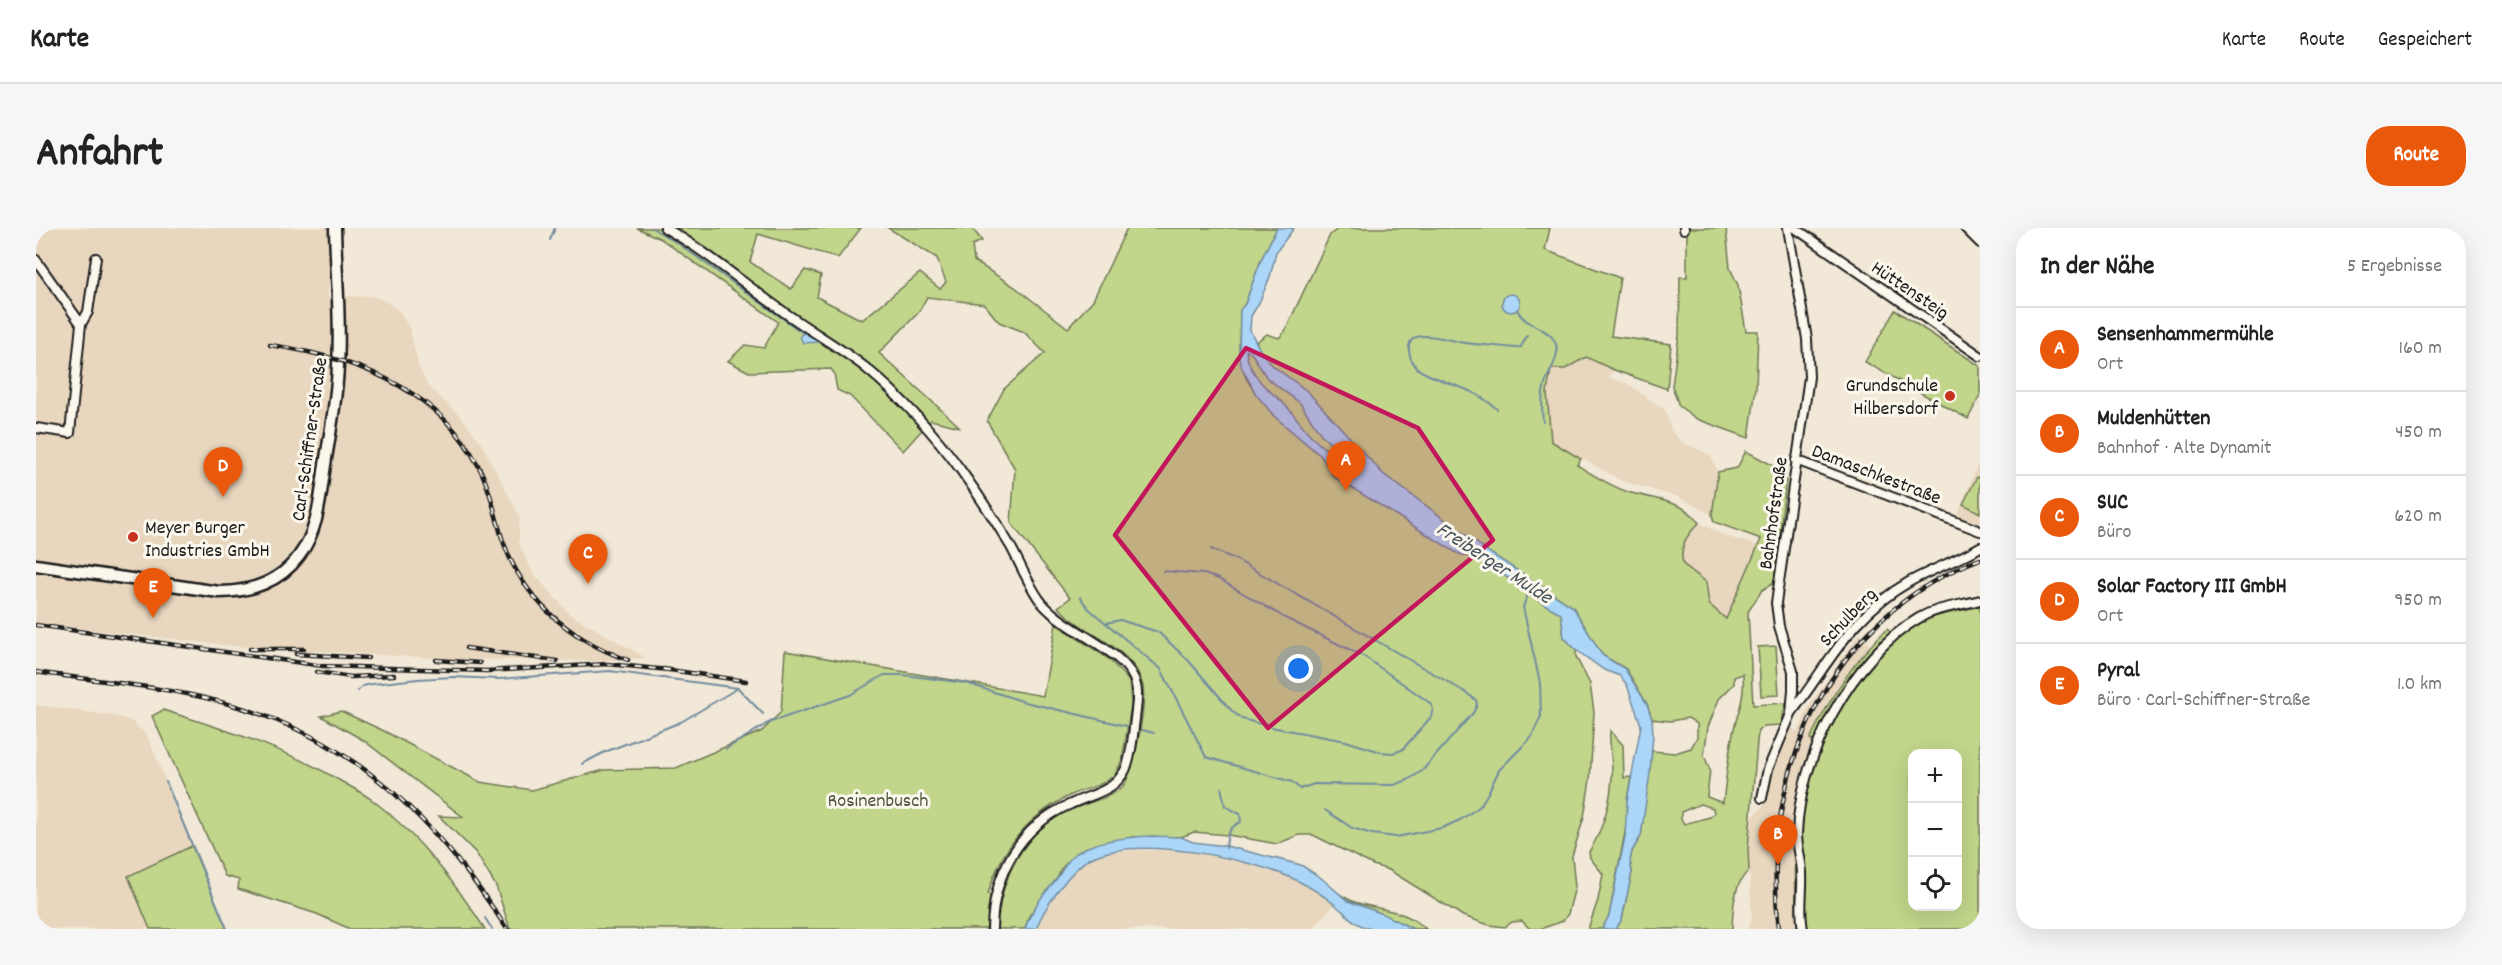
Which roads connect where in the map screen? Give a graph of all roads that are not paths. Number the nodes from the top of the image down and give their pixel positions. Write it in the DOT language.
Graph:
graph roads {
  1 [pos="335,228"];
  2 [pos="665,228"];
  3 [pos="1788,228"];
  4 [pos="1795,228"];
  5 [pos="1965,228"];
  6 [pos="1980,243"];
  7 [pos="96,258"];
  8 [pos="36,260"];
  9 [pos="81,324"];
  10 [pos="1980,356"];
  11 [pos="36,428"];
  12 [pos="1796,460"];
  13 [pos="1980,531"];
  14 [pos="1980,547"];
  15 [pos="36,565"];
  16 [pos="1980,600"];
  17 [pos="1791,714"];
  18 [pos="1762,798"];
  19 [pos="992,929"];
  20 [pos="1803,929"];
  1 -- 15 [label="main road, Carl-Schiffner-Straße"];
  2 -- 19 [label="street"];
  3 -- 12 [label="street, Bahnhofstraße"];
  4 -- 10 [label="street, Hüttensteig"];
  5 -- 6 [label="street"];
  7 -- 9 [label="street"];
  8 -- 9 [label="street"];
  9 -- 11 [label="street"];
  12 -- 13 [label="street, Damaschkestraße"];
  12 -- 17 [label="street, Bahnhofstraße"];
  14 -- 17 [label="street, Schulberg"];
  16 -- 20 [label="street"];
  17 -- 18 [label="street, Bahnhofstraße"];
}
